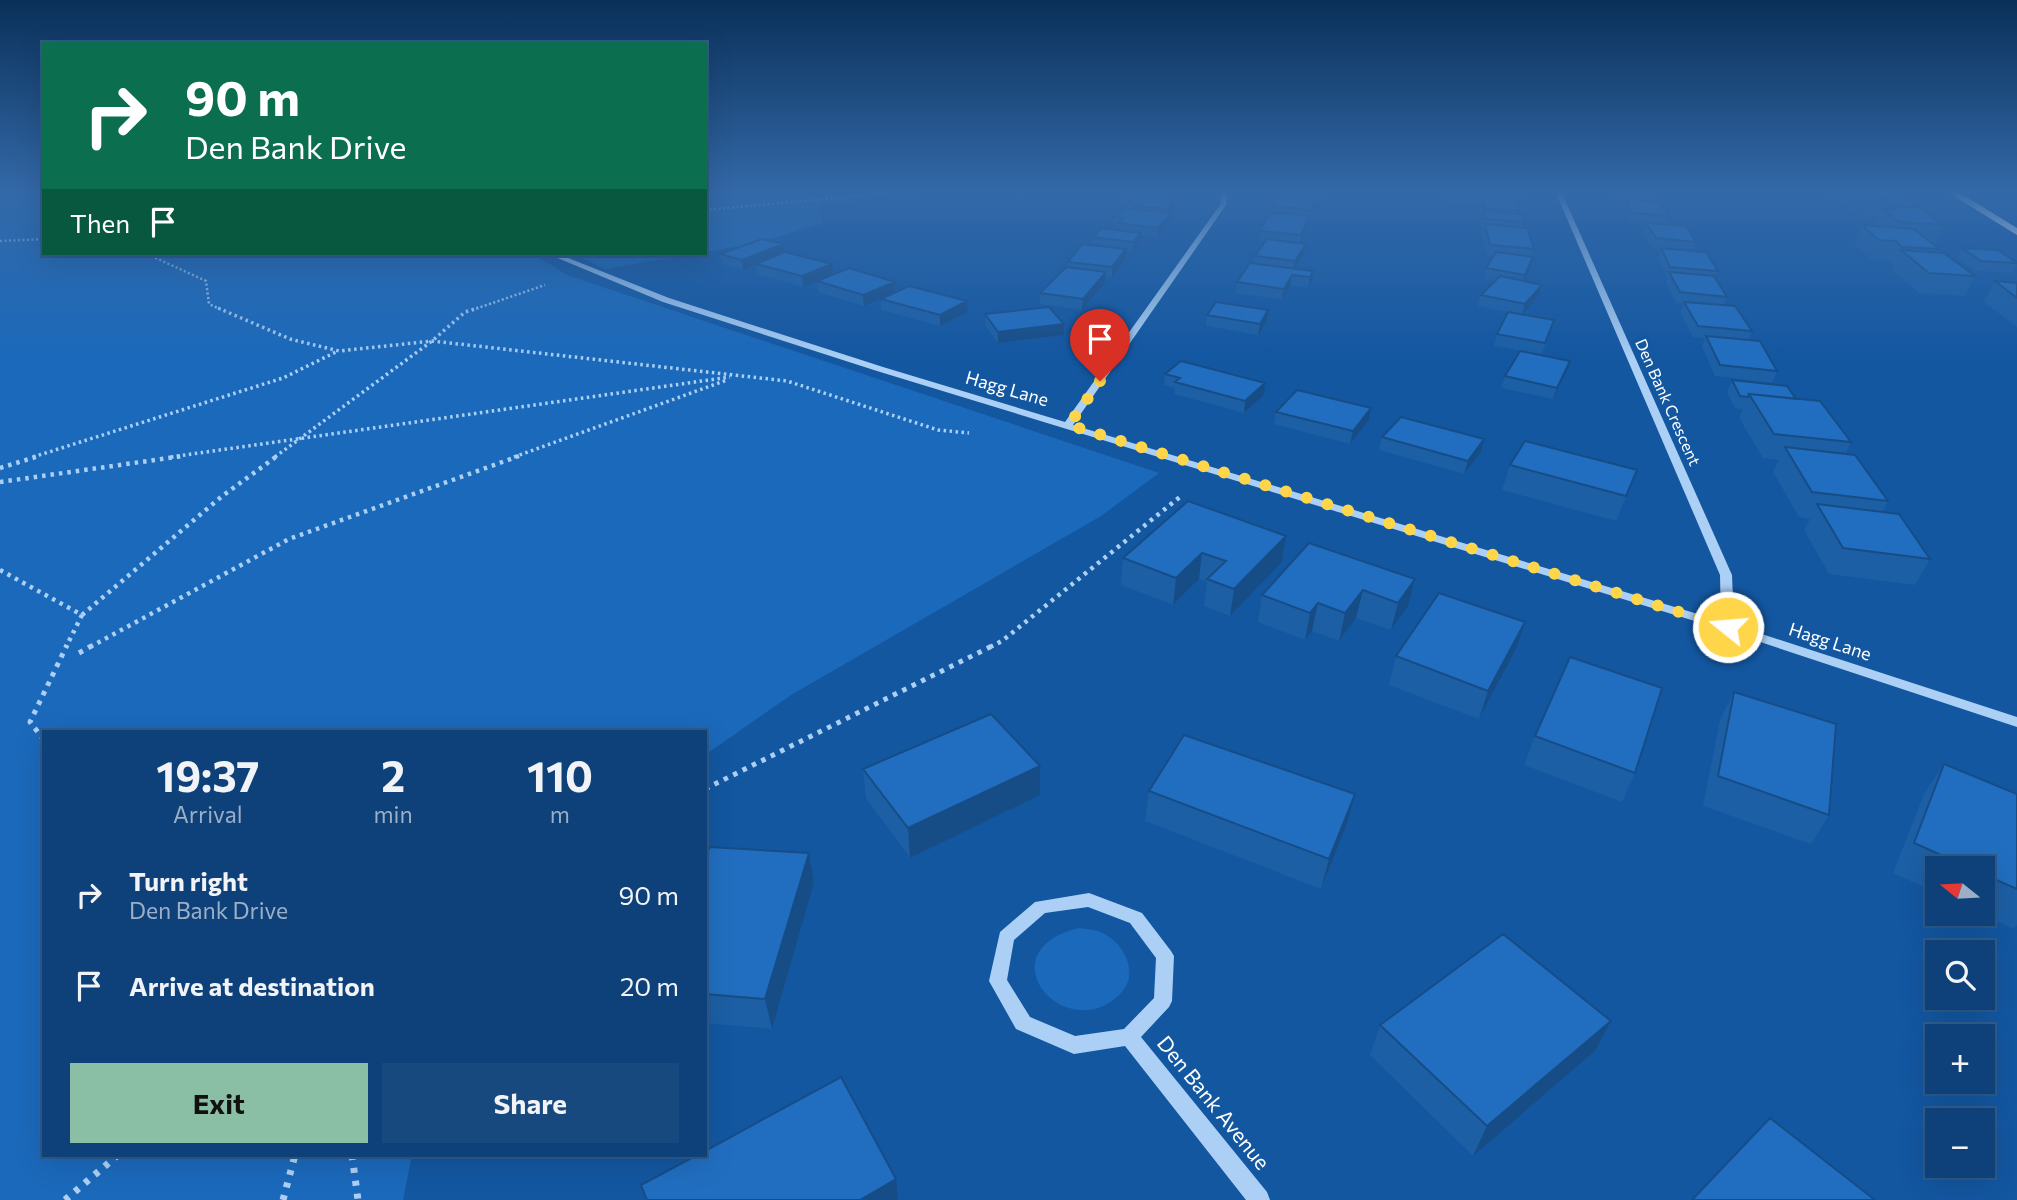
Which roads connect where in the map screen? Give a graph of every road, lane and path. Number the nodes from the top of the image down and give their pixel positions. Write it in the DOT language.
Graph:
graph roads {
  1 [pos="1192,249"];
  2 [pos="1584,249"];
  3 [pos="151,256"];
  4 [pos="556,256"];
  5 [pos="589,271"];
  6 [pos="432,341"];
  7 [pos="339,351"];
  8 [pos="738,376"];
  9 [pos="1069,425"];
  10 [pos="979,434"];
  11 [pos="296,441"];
  12 [pos="0,468"];
  13 [pos="1215,468"];
  14 [pos="0,482"];
  15 [pos="0,570"];
  16 [pos="82,615"];
  17 [pos="1728,627"];
  18 [pos="79,653"];
  19 [pos="2017,722"];
  20 [pos="42,737"];
  21 [pos="707,788"];
  22 [pos="1129,1037"];
  23 [pos="116,1157"];
  24 [pos="294,1157"];
  25 [pos="352,1157"];
  26 [pos="65,1200"];
  27 [pos="283,1200"];
  28 [pos="358,1200"];
  29 [pos="1259,1200"];
  1 -- 9 [label="street"];
  2 -- 17 [label="street, Den Bank Crescent"];
  3 -- 7 [label="path"];
  4 -- 5 [label="street, Hagg Lane"];
  5 -- 6 [label="path"];
  5 -- 9 [label="street, Hagg Lane"];
  6 -- 7 [label="path"];
  6 -- 8 [label="path"];
  6 -- 11 [label="path"];
  7 -- 12 [label="path"];
  8 -- 10 [label="path"];
  8 -- 11 [label="path"];
  8 -- 18 [label="path"];
  9 -- 13 [label="street, Hagg Lane"];
  11 -- 14 [label="path"];
  11 -- 16 [label="path"];
  13 -- 17 [label="street, Hagg Lane"];
  13 -- 21 [label="path"];
  15 -- 16 [label="path"];
  16 -- 20 [label="path"];
  17 -- 19 [label="street, Hagg Lane"];
  22 -- 22 [label="street, Den Bank Avenue"];
  22 -- 29 [label="street, Den Bank Avenue"];
  23 -- 26 [label="path"];
  24 -- 27 [label="path"];
  25 -- 28 [label="path"];
}
